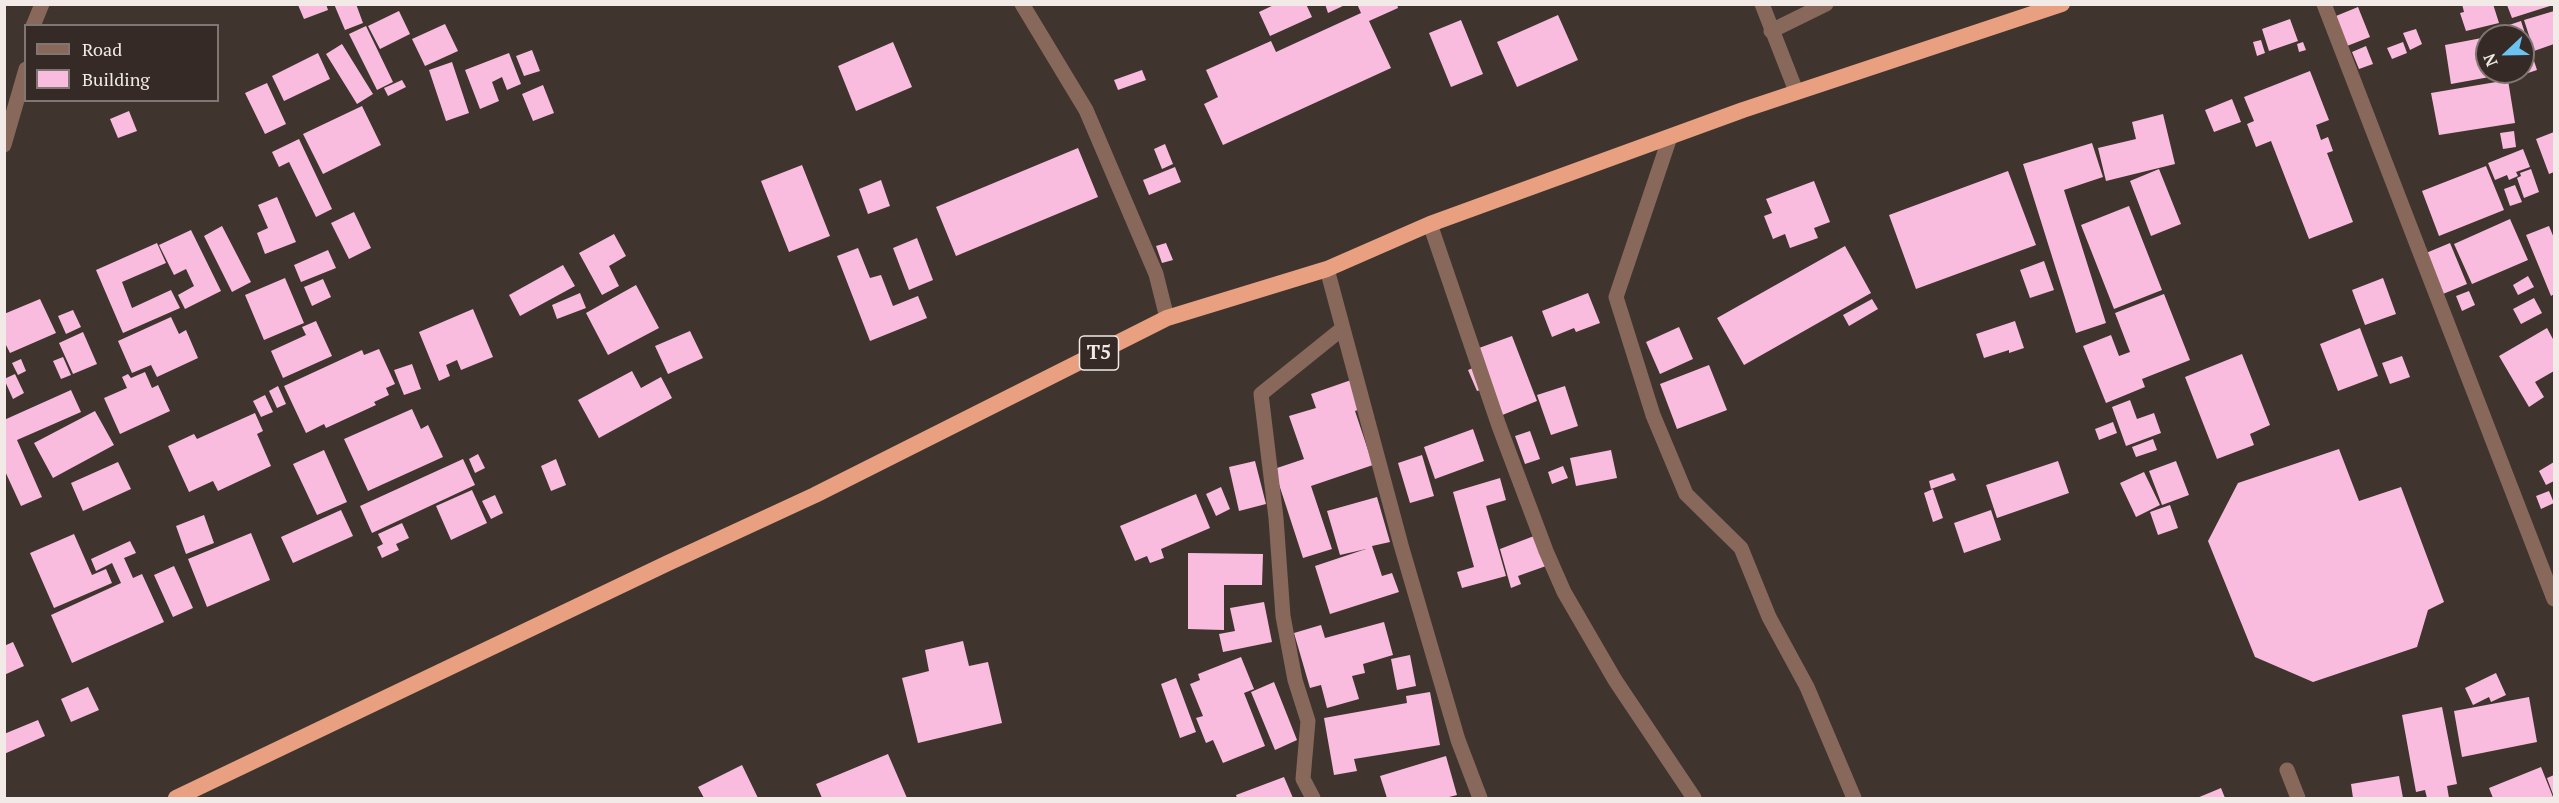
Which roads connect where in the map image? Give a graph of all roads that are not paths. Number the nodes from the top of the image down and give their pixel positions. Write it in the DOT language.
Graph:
graph roads {
  1 [pos="42,4"];
  2 [pos="1022,4"];
  3 [pos="1762,4"];
  4 [pos="1826,4"];
  5 [pos="2062,4"];
  6 [pos="2324,4"];
  7 [pos="34,24"];
  8 [pos="1771,31"];
  9 [pos="24,76"];
  10 [pos="1796,91"];
  11 [pos="1670,137"];
  12 [pos="4,144"];
  13 [pos="1430,224"];
  14 [pos="1327,269"];
  15 [pos="1167,318"];
  16 [pos="1343,328"];
  17 [pos="2554,599"];
  18 [pos="2287,770"];
  19 [pos="176,798"];
  20 [pos="1313,798"];
  21 [pos="1480,798"];
  22 [pos="1694,798"];
  23 [pos="1854,798"];
  24 [pos="2298,798"];
  1 -- 7 [label="street"];
  2 -- 15 [label="street"];
  3 -- 8 [label="street"];
  4 -- 8 [label="street"];
  5 -- 10 [label="highway, T5"];
  6 -- 17 [label="street"];
  8 -- 10 [label="street"];
  9 -- 12 [label="street"];
  10 -- 11 [label="highway, T5"];
  11 -- 13 [label="highway, T5"];
  11 -- 23 [label="street"];
  13 -- 14 [label="highway, T5"];
  13 -- 22 [label="street"];
  14 -- 15 [label="highway, T5"];
  14 -- 16 [label="street"];
  15 -- 19 [label="highway, T5"];
  16 -- 20 [label="street"];
  16 -- 21 [label="street"];
  18 -- 24 [label="street"];
}
